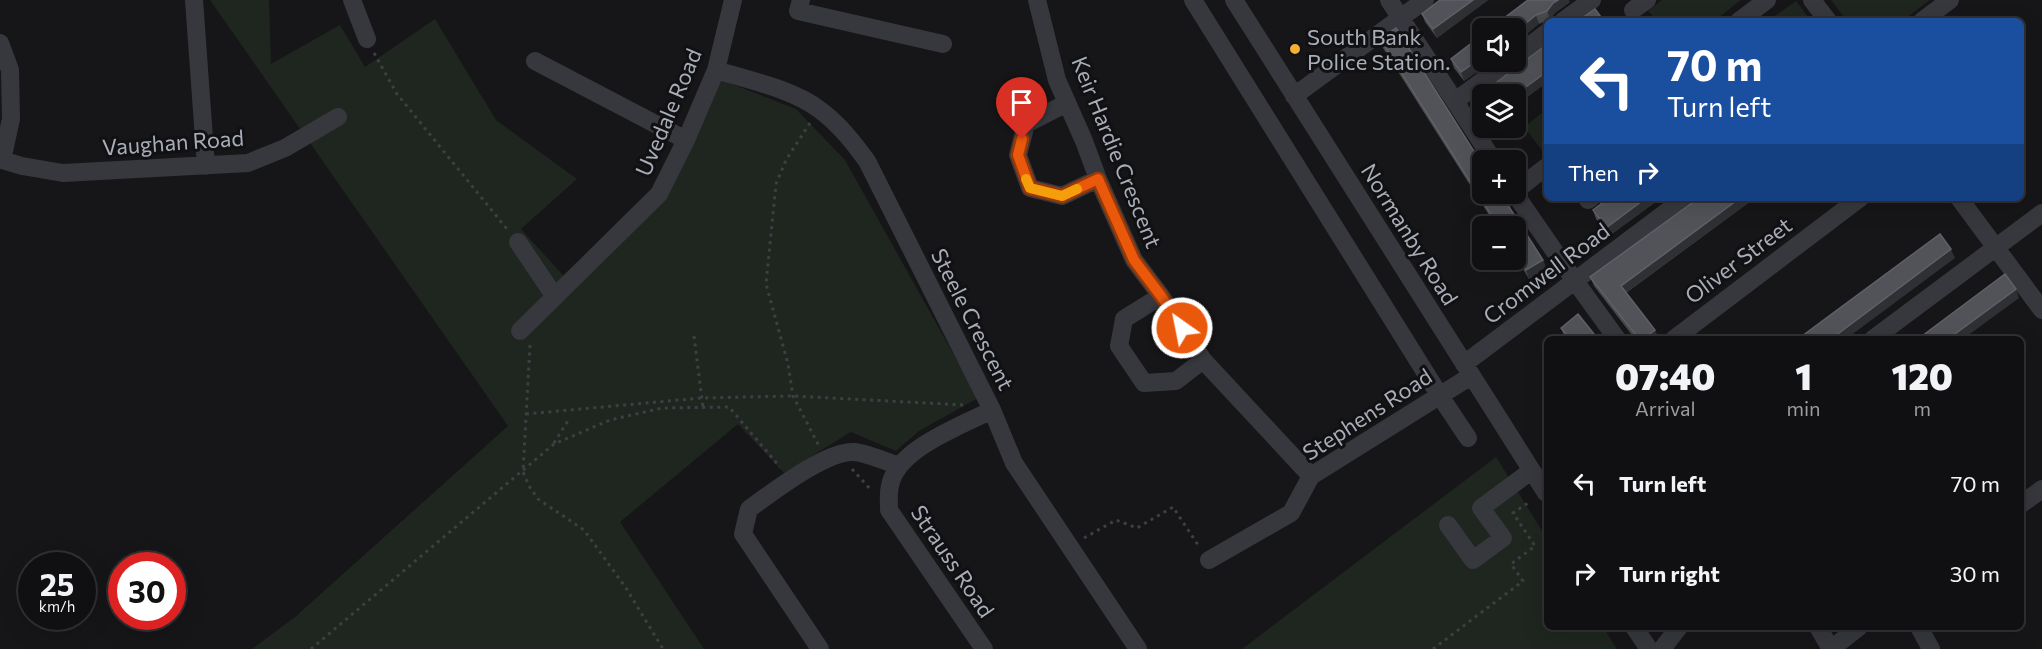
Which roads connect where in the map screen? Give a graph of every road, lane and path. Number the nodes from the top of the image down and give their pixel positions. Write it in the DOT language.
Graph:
graph roads {
  1 [pos="194,0"];
  2 [pos="352,0"];
  3 [pos="733,0"];
  4 [pos="801,0"];
  5 [pos="1037,0"];
  6 [pos="1193,0"];
  7 [pos="1234,0"];
  8 [pos="1389,0"];
  9 [pos="1425,0"];
  10 [pos="1592,0"];
  11 [pos="1767,0"];
  12 [pos="1812,0"];
  13 [pos="1950,0"];
  14 [pos="1401,18"];
  15 [pos="1567,18"];
  16 [pos="1749,18"];
  17 [pos="1826,18"];
  18 [pos="1926,18"];
  19 [pos="1544,35"];
  20 [pos="366,39"];
  21 [pos="0,43"];
  22 [pos="943,44"];
  23 [pos="1526,48"];
  24 [pos="535,62"];
  25 [pos="716,70"];
  26 [pos="1494,72"];
  27 [pos="1294,96"];
  28 [pos="1455,101"];
  29 [pos="1067,103"];
  30 [pos="819,109"];
  31 [pos="338,117"];
  32 [pos="686,141"];
  33 [pos="1487,150"];
  34 [pos="206,166"];
  35 [pos="1544,168"];
  36 [pos="1098,179"];
  37 [pos="1526,183"];
  38 [pos="1681,201"];
  39 [pos="1856,201"];
  40 [pos="1961,201"];
  41 [pos="1523,204"];
  42 [pos="2042,213"];
  43 [pos="518,242"];
  44 [pos="1996,248"];
  45 [pos="1575,281"];
  46 [pos="1161,296"];
  47 [pos="555,297"];
  48 [pos="2042,310"];
  49 [pos="526,325"];
  50 [pos="694,336"];
  51 [pos="1615,336"];
  52 [pos="1678,336"];
  53 [pos="1877,336"];
  54 [pos="1203,360"];
  55 [pos="1468,370"];
  56 [pos="793,396"];
  57 [pos="1440,396"];
  58 [pos="701,398"];
  59 [pos="703,408"];
  60 [pos="992,410"];
  61 [pos="526,414"];
  62 [pos="569,419"];
  63 [pos="1468,438"];
  64 [pos="554,444"];
  65 [pos="827,458"];
  66 [pos="899,466"];
  67 [pos="1532,471"];
  68 [pos="523,472"];
  69 [pos="1311,476"];
  70 [pos="790,479"];
  71 [pos="1544,489"];
  72 [pos="2042,489"];
  73 [pos="1544,493"];
  74 [pos="2024,502"];
  75 [pos="889,510"];
  76 [pos="1448,525"];
  77 [pos="1070,546"];
  78 [pos="1209,560"];
  79 [pos="1636,630"];
  80 [pos="1677,630"];
  81 [pos="1821,630"];
  82 [pos="1856,630"];
  83 [pos="1920,630"];
  84 [pos="1838,647"];
  85 [pos="311,649"];
  86 [pos="663,649"];
  87 [pos="820,649"];
  88 [pos="984,649"];
  89 [pos="1138,649"];
  90 [pos="1433,649"];
  91 [pos="1649,649"];
  92 [pos="1662,649"];
  93 [pos="1930,649"];
  1 -- 34 [label="street"];
  2 -- 20 [label="street"];
  3 -- 25 [label="street, Uvedale Road"];
  4 -- 22 [label="street"];
  5 -- 29 [label="street, Keir Hardie Crescent"];
  6 -- 57 [label="street"];
  7 -- 27 [label="street, Normanby Road"];
  8 -- 14 [label="street"];
  9 -- 14 [label="street"];
  10 -- 15 [label="street"];
  11 -- 16 [label="street"];
  12 -- 17 [label="street"];
  13 -- 18 [label="street"];
  14 -- 27 [label="street"];
  14 -- 28 [label="street"];
  19 -- 23 [label="street"];
  20 -- 43 [label="path"];
  21 -- 34 [label="street, Vaughan Road"];
  24 -- 32 [label="street"];
  25 -- 30 [label="street, Steele Crescent"];
  25 -- 32 [label="street, Uvedale Road"];
  26 -- 28 [label="street"];
  27 -- 55 [label="street, Normanby Road"];
  28 -- 33 [label="street"];
  29 -- 36 [label="street, Keir Hardie Crescent"];
  29 -- 36 [label="street"];
  30 -- 56 [label="path"];
  30 -- 60 [label="street, Steele Crescent"];
  31 -- 34 [label="street, Vaughan Road"];
  32 -- 47 [label="street, Uvedale Road"];
  35 -- 37 [label="street"];
  36 -- 46 [label="street, Keir Hardie Crescent"];
  38 -- 45 [label="street, Cromwell Road"];
  39 -- 52 [label="street, Oliver Street"];
  40 -- 44 [label="street"];
  41 -- 45 [label="street"];
  42 -- 44 [label="street"];
  43 -- 47 [label="street"];
  44 -- 48 [label="street"];
  44 -- 53 [label="street"];
  45 -- 51 [label="street"];
  45 -- 55 [label="street, Cromwell Road"];
  46 -- 54 [label="street, Keir Hardie Crescent"];
  46 -- 54 [label="street"];
  47 -- 49 [label="street, Uvedale Road"];
  49 -- 61 [label="path"];
  50 -- 58 [label="path"];
  54 -- 69 [label="street, Keir Hardie Crescent"];
  55 -- 57 [label="street, Stephens Road"];
  55 -- 67 [label="street, Normanby Road"];
  56 -- 58 [label="path"];
  56 -- 60 [label="path"];
  56 -- 65 [label="path"];
  57 -- 63 [label="street"];
  57 -- 69 [label="street, Stephens Road"];
  58 -- 59 [label="path"];
  58 -- 61 [label="path"];
  59 -- 64 [label="path"];
  59 -- 70 [label="path"];
  60 -- 66 [label="street"];
  60 -- 77 [label="street, Steele Crescent"];
  61 -- 68 [label="path"];
  62 -- 64 [label="path"];
  64 -- 68 [label="path"];
  65 -- 66 [label="street"];
  65 -- 70 [label="street"];
  65 -- 75 [label="path"];
  66 -- 75 [label="street, Strauss Road"];
  67 -- 71 [label="street, Normanby Road"];
  67 -- 76 [label="street"];
  68 -- 85 [label="path"];
  68 -- 86 [label="path"];
  69 -- 78 [label="street, Stephens Road"];
  70 -- 87 [label="street"];
  72 -- 74 [label="street"];
  73 -- 90 [label="path"];
  75 -- 88 [label="street, Strauss Road"];
  77 -- 78 [label="path"];
  77 -- 89 [label="street, Steele Crescent"];
  79 -- 91 [label="street"];
  80 -- 92 [label="street"];
  81 -- 84 [label="street"];
  82 -- 84 [label="street"];
  83 -- 93 [label="street"];
}
